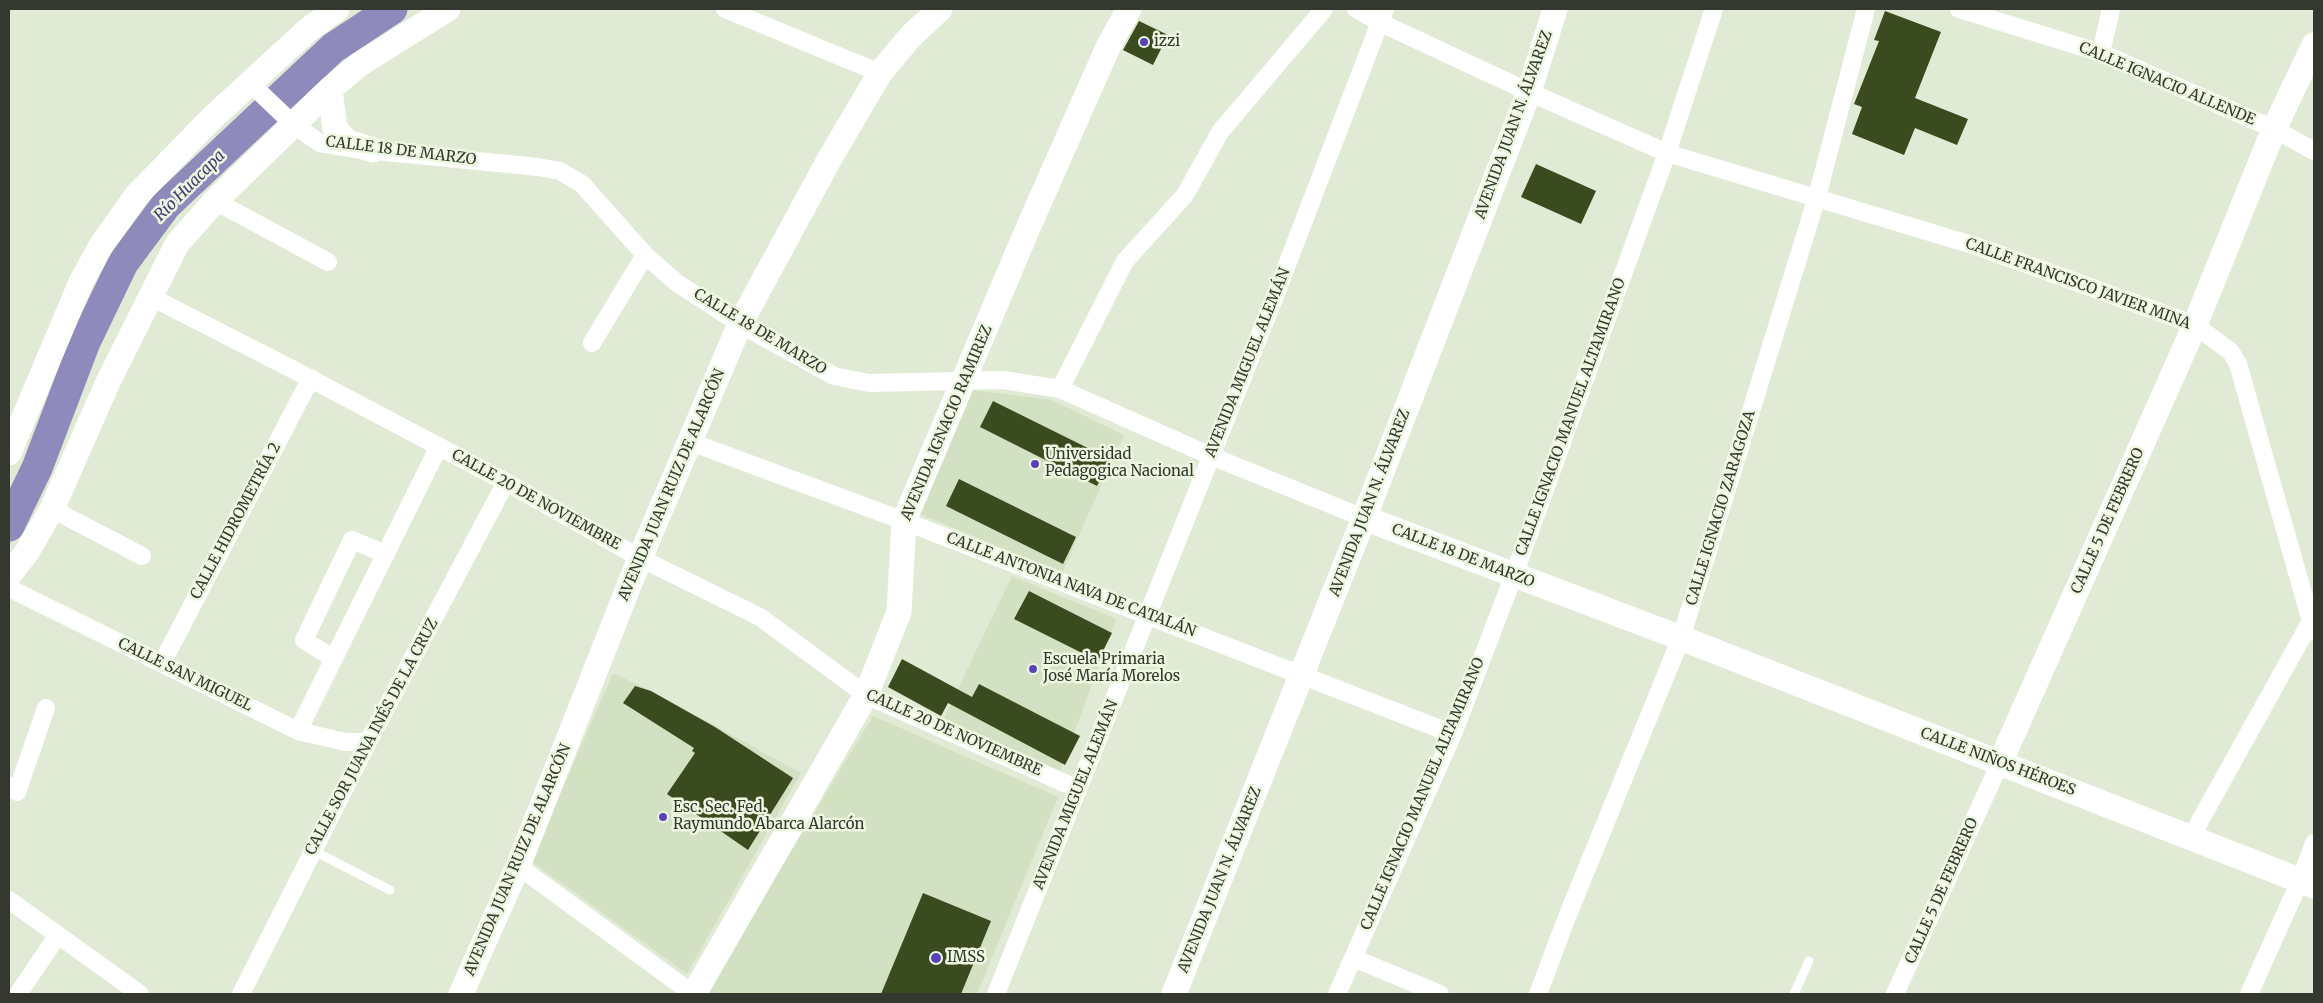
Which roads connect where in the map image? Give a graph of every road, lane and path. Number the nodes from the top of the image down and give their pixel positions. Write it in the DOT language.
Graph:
graph roads {
  1 [pos="337,9"];
  2 [pos="448,9"];
  3 [pos="724,9"];
  4 [pos="940,9"];
  5 [pos="1129,9"];
  6 [pos="1324,9"];
  7 [pos="1356,9"];
  8 [pos="1555,9"];
  9 [pos="1714,9"];
  10 [pos="1866,9"];
  11 [pos="1958,9"];
  12 [pos="2111,9"];
  13 [pos="1382,15"];
  14 [pos="2314,45"];
  15 [pos="2101,53"];
  16 [pos="880,73"];
  17 [pos="254,87"];
  18 [pos="330,90"];
  19 [pos="1529,92"];
  20 [pos="291,123"];
  21 [pos="2274,130"];
  22 [pos="372,150"];
  23 [pos="2314,151"];
  24 [pos="1667,153"];
  25 [pos="1817,197"];
  26 [pos="215,201"];
  27 [pos="646,255"];
  28 [pos="328,262"];
  29 [pos="151,297"];
  30 [pos="740,324"];
  31 [pos="2195,325"];
  32 [pos="592,343"];
  33 [pos="310,378"];
  34 [pos="965,382"];
  35 [pos="1060,389"];
  36 [pos="688,441"];
  37 [pos="439,446"];
  38 [pos="9,453"];
  39 [pos="1211,456"];
  40 [pos="506,482"];
  41 [pos="52,509"];
  42 [pos="1364,518"];
  43 [pos="904,521"];
  44 [pos="386,554"];
  45 [pos="142,556"];
  46 [pos="640,558"];
  47 [pos="9,575"];
  48 [pos="1514,575"];
  49 [pos="9,588"];
  50 [pos="1148,615"];
  51 [pos="2313,627"];
  52 [pos="1682,638"];
  53 [pos="334,659"];
  54 [pos="162,663"];
  55 [pos="1303,674"];
  56 [pos="866,695"];
  57 [pos="46,708"];
  58 [pos="298,731"];
  59 [pos="1453,734"];
  60 [pos="368,742"];
  61 [pos="2000,763"];
  62 [pos="13,789"];
  63 [pos="1078,789"];
  64 [pos="2191,837"];
  65 [pos="2314,843"];
  66 [pos="312,850"];
  67 [pos="518,866"];
  68 [pos="2307,883"];
  69 [pos="390,890"];
  70 [pos="9,900"];
  71 [pos="58,935"];
  72 [pos="1353,958"];
  73 [pos="1809,961"];
  74 [pos="18,994"];
  75 [pos="140,994"];
  76 [pos="240,994"];
  77 [pos="461,994"];
  78 [pos="694,994"];
  79 [pos="996,994"];
  80 [pos="1174,994"];
  81 [pos="1336,994"];
  82 [pos="1440,994"];
  83 [pos="1538,994"];
  84 [pos="1794,994"];
  85 [pos="1895,994"];
  86 [pos="2249,994"];
  1 -- 17 [label="main road"];
  2 -- 18 [label="main road"];
  3 -- 16 [label="street"];
  4 -- 16 [label="main road, AVENIDA JUAN RUIZ DE ALARCÓN"];
  5 -- 34 [label="main road, AVENIDA IGNACIO RAMIREZ"];
  6 -- 35 [label="street"];
  7 -- 13 [label="street, CALLE FRANCISCO JAVIER MINA"];
  8 -- 19 [label="main road, AVENIDA JUAN N. ÁLVAREZ"];
  9 -- 24 [label="street, CALLE IGNACIO MANUEL ALTAMIRANO"];
  10 -- 25 [label="street, CALLE IGNACIO ZARAGOZA"];
  11 -- 15 [label="street, CALLE IGNACIO ALLENDE"];
  12 -- 15 [label="street"];
  13 -- 19 [label="street, CALLE FRANCISCO JAVIER MINA"];
  13 -- 39 [label="street, AVENIDA MIGUEL ALEMÁN"];
  14 -- 21 [label="main road, CALLE 5 DE FEBRERO"];
  15 -- 21 [label="street, CALLE IGNACIO ALLENDE"];
  16 -- 30 [label="main road, AVENIDA JUAN RUIZ DE ALARCÓN"];
  17 -- 20 [label="street, CALLE 18 DE MARZO"];
  17 -- 38 [label="main road"];
  18 -- 20 [label="main road"];
  18 -- 22 [label="main road"];
  19 -- 24 [label="street, CALLE FRANCISCO JAVIER MINA"];
  19 -- 42 [label="main road, AVENIDA JUAN N. ÁLVAREZ"];
  20 -- 22 [label="street, CALLE 18 DE MARZO"];
  20 -- 26 [label="main road"];
  21 -- 23 [label="street, CALLE IGNACIO ALLENDE"];
  21 -- 31 [label="main road, CALLE 5 DE FEBRERO"];
  22 -- 27 [label="street, CALLE 18 DE MARZO"];
  24 -- 25 [label="street, CALLE FRANCISCO JAVIER MINA"];
  24 -- 48 [label="street, CALLE IGNACIO MANUEL ALTAMIRANO"];
  25 -- 31 [label="street, CALLE FRANCISCO JAVIER MINA"];
  25 -- 52 [label="street, CALLE IGNACIO ZARAGOZA"];
  26 -- 28 [label="street"];
  26 -- 29 [label="main road"];
  27 -- 30 [label="street, CALLE 18 DE MARZO"];
  27 -- 32 [label="street"];
  29 -- 33 [label="street, CALLE 20 DE NOVIEMBRE"];
  29 -- 41 [label="main road"];
  30 -- 34 [label="street, CALLE 18 DE MARZO"];
  30 -- 36 [label="main road, AVENIDA JUAN RUIZ DE ALARCÓN"];
  31 -- 51 [label="street, CALLE FRANCISCO JAVIER MINA"];
  31 -- 61 [label="main road, CALLE 5 DE FEBRERO"];
  33 -- 37 [label="street, CALLE 20 DE NOVIEMBRE"];
  33 -- 54 [label="street, CALLE HIDROMETRÍA 2"];
  34 -- 35 [label="street, CALLE 18 DE MARZO"];
  34 -- 43 [label="main road, AVENIDA IGNACIO RAMIREZ"];
  35 -- 39 [label="street, CALLE 18 DE MARZO"];
  36 -- 43 [label="street, CALLE ANTONIA NAVA DE CATALÁN"];
  36 -- 46 [label="main road, AVENIDA JUAN RUIZ DE ALARCÓN"];
  37 -- 40 [label="street, CALLE 20 DE NOVIEMBRE"];
  37 -- 44 [label="street"];
  39 -- 42 [label="street, CALLE 18 DE MARZO"];
  39 -- 50 [label="street, AVENIDA MIGUEL ALEMÁN"];
  40 -- 46 [label="street, CALLE 20 DE NOVIEMBRE"];
  40 -- 60 [label="street, CALLE SOR JUANA INÉS DE LA CRUZ"];
  41 -- 45 [label="street"];
  41 -- 47 [label="main road"];
  42 -- 48 [label="main road, CALLE 18 DE MARZO"];
  42 -- 55 [label="main road, AVENIDA JUAN N. ÁLVAREZ"];
  43 -- 50 [label="street, CALLE ANTONIA NAVA DE CATALÁN"];
  43 -- 56 [label="main road, AVENIDA IGNACIO RAMIREZ"];
  44 -- 53 [label="street"];
  44 -- 53 [label="street"];
  46 -- 56 [label="street, CALLE 20 DE NOVIEMBRE"];
  46 -- 67 [label="main road, AVENIDA JUAN RUIZ DE ALARCÓN"];
  48 -- 52 [label="main road, CALLE 18 DE MARZO"];
  48 -- 59 [label="street, CALLE IGNACIO MANUEL ALTAMIRANO"];
  49 -- 54 [label="street, CALLE SAN MIGUEL"];
  50 -- 55 [label="street, CALLE ANTONIA NAVA DE CATALÁN"];
  50 -- 63 [label="street, AVENIDA MIGUEL ALEMÁN"];
  51 -- 64 [label="street"];
  52 -- 61 [label="main road, CALLE NIÑOS HÉROES"];
  52 -- 83 [label="street, CALLE IGNACIO ZARAGOZA"];
  53 -- 58 [label="street"];
  54 -- 58 [label="street, CALLE SAN MIGUEL"];
  55 -- 59 [label="street, CALLE ANTONIA NAVA DE CATALÁN"];
  55 -- 80 [label="main road, AVENIDA JUAN N. ÁLVAREZ"];
  56 -- 63 [label="street, CALLE 20 DE NOVIEMBRE"];
  56 -- 78 [label="main road, AVENIDA IGNACIO RAMIREZ"];
  57 -- 62 [label="street"];
  58 -- 60 [label="street, CALLE SAN MIGUEL"];
  59 -- 72 [label="street, CALLE IGNACIO MANUEL ALTAMIRANO"];
  60 -- 66 [label="street, CALLE SOR JUANA INÉS DE LA CRUZ"];
  61 -- 64 [label="main road, CALLE NIÑOS HÉROES"];
  61 -- 85 [label="street, CALLE 5 DE FEBRERO"];
  63 -- 79 [label="street, AVENIDA MIGUEL ALEMÁN"];
  64 -- 68 [label="main road, CALLE NIÑOS HÉROES"];
  65 -- 68 [label="street"];
  66 -- 69 [label="lane"];
  66 -- 76 [label="street, CALLE SOR JUANA INÉS DE LA CRUZ"];
  67 -- 77 [label="main road, AVENIDA JUAN RUIZ DE ALARCÓN"];
  67 -- 78 [label="street"];
  68 -- 86 [label="street"];
  70 -- 71 [label="street"];
  71 -- 74 [label="street"];
  71 -- 75 [label="street"];
  72 -- 81 [label="street, CALLE IGNACIO MANUEL ALTAMIRANO"];
  72 -- 82 [label="street"];
  73 -- 84 [label="lane"];
}
